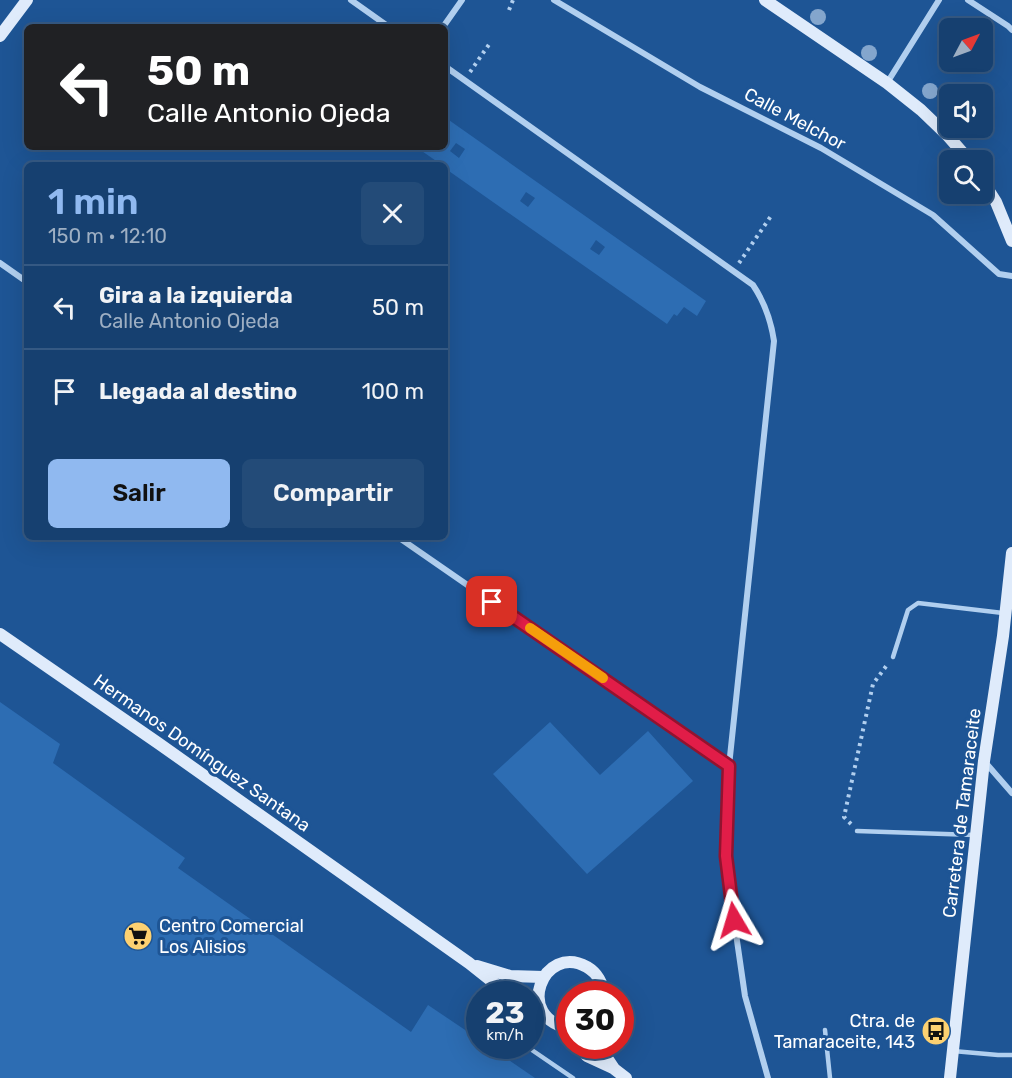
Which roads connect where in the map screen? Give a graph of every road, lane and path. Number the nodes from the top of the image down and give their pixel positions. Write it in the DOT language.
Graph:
graph roads {
  1 [pos="27,0"];
  2 [pos="351,0"];
  3 [pos="462,0"];
  4 [pos="513,0"];
  5 [pos="554,0"];
  6 [pos="765,0"];
  7 [pos="939,0"];
  8 [pos="968,0"];
  9 [pos="509,10"];
  10 [pos="385,24"];
  11 [pos="445,24"];
  12 [pos="1012,30"];
  13 [pos="0,36"];
  14 [pos="490,43"];
  15 [pos="448,68"];
  16 [pos="469,73"];
  17 [pos="887,83"];
  18 [pos="960,150"];
  19 [pos="993,197"];
  20 [pos="771,216"];
  21 [pos="1012,241"];
  22 [pos="0,263"];
  23 [pos="734,271"];
  24 [pos="1012,276"];
  25 [pos="24,280"];
  26 [pos="402,540"];
  27 [pos="1012,553"];
  28 [pos="1009,614"];
  29 [pos="0,634"];
  30 [pos="893,657"];
  31 [pos="984,762"];
  32 [pos="729,766"];
  33 [pos="1012,792"];
  34 [pos="857,831"];
  35 [pos="976,836"];
  36 [pos="469,963"];
  37 [pos="543,977"];
  38 [pos="492,981"];
  39 [pos="600,981"];
  40 [pos="545,1015"];
  41 [pos="556,1024"];
  42 [pos="825,1030"];
  43 [pos="953,1051"];
  44 [pos="1012,1055"];
  45 [pos="544,1058"];
  46 [pos="594,1059"];
  47 [pos="607,1059"];
  48 [pos="614,1068"];
  49 [pos="573,1078"];
  50 [pos="626,1078"];
  51 [pos="768,1078"];
  52 [pos="830,1078"];
  53 [pos="950,1078"];
  1 -- 13 [label="street"];
  2 -- 10 [label="street"];
  3 -- 11 [label="street"];
  4 -- 9 [label="path"];
  5 -- 24 [label="street, Calle Melchor"];
  6 -- 17 [label="street"];
  7 -- 17 [label="street"];
  8 -- 12 [label="street"];
  14 -- 16 [label="path"];
  15 -- 23 [label="street"];
  17 -- 18 [label="street"];
  19 -- 21 [label="street"];
  20 -- 23 [label="path"];
  22 -- 25 [label="street"];
  23 -- 32 [label="street"];
  26 -- 32 [label="street"];
  27 -- 28 [label="street, Carretera de Tamaraceite"];
  28 -- 30 [label="lane"];
  28 -- 31 [label="street, Carretera de Tamaraceite"];
  29 -- 36 [label="street, Hermanos Domínguez Santana"];
  30 -- 34 [label="path"];
  31 -- 33 [label="street"];
  31 -- 35 [label="street, Carretera de Tamaraceite"];
  32 -- 51 [label="street"];
  34 -- 35 [label="lane"];
  35 -- 43 [label="street, Carretera de Tamaraceite"];
  36 -- 37 [label="street"];
  36 -- 38 [label="street"];
  37 -- 39 [label="street"];
  37 -- 40 [label="street"];
  40 -- 41 [label="street"];
  42 -- 52 [label="lane"];
  43 -- 44 [label="lane"];
  43 -- 53 [label="street, Carretera de Tamaraceite"];
  45 -- 49 [label="lane"];
  46 -- 48 [label="street"];
  47 -- 48 [label="street"];
  48 -- 50 [label="street"];
}
